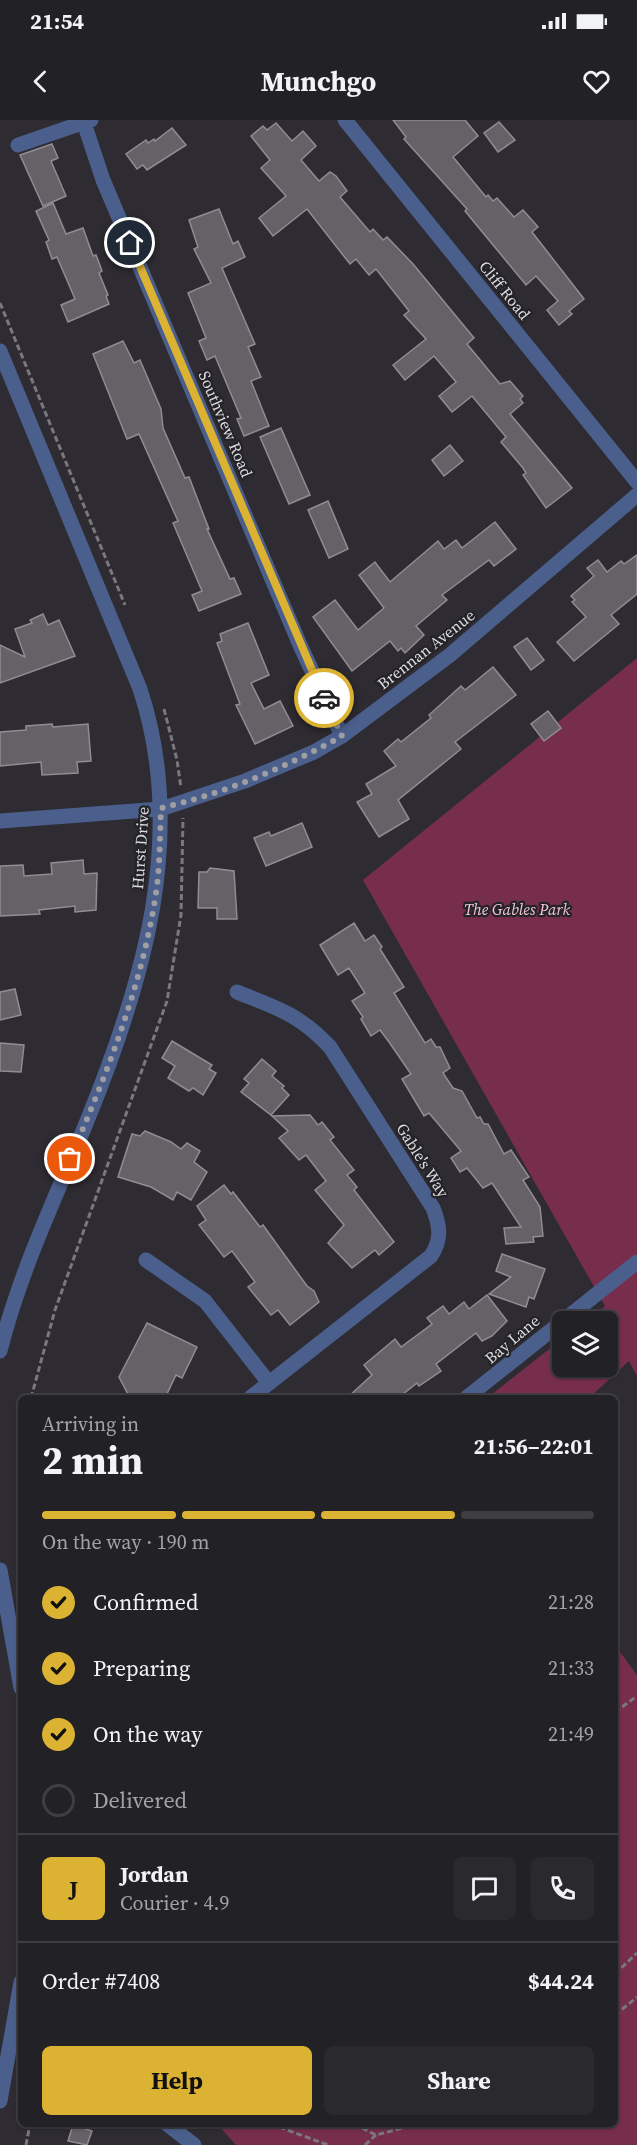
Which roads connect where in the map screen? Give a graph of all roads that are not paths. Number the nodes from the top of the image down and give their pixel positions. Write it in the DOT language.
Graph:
graph roads {
  1 [pos="345,120"];
  2 [pos="87,122"];
  3 [pos="18,145"];
  4 [pos="0,351"];
  5 [pos="637,482"];
  6 [pos="637,495"];
  7 [pos="342,736"];
  8 [pos="161,808"];
  9 [pos="0,821"];
  10 [pos="237,992"];
  11 [pos="147,1260"];
  12 [pos="637,1262"];
  13 [pos="0,1351"];
  14 [pos="269,1383"];
  15 [pos="254,1395"];
  16 [pos="470,1395"];
  17 [pos="0,1570"];
  18 [pos="16,1628"];
  19 [pos="18,1652"];
  20 [pos="18,2016"];
  21 [pos="14,2062"];
  22 [pos="0,2100"];
  23 [pos="172,2127"];
  24 [pos="194,2145"];
  1 -- 5 [label="street, Cliff Road"];
  2 -- 3 [label="street"];
  2 -- 7 [label="street, Southview Road"];
  4 -- 8 [label="street, Hurst Drive"];
  6 -- 7 [label="street, Brennan Avenue"];
  7 -- 8 [label="street, Brennan Avenue"];
  8 -- 9 [label="street, Brennan Avenue"];
  8 -- 13 [label="street, Hurst Drive"];
  10 -- 14 [label="street, Gable's Way"];
  11 -- 14 [label="street"];
  12 -- 16 [label="street, Bay Lane"];
  14 -- 15 [label="street, Gable's Way"];
  17 -- 18 [label="street"];
  18 -- 19 [label="street"];
  20 -- 21 [label="street"];
  21 -- 22 [label="street"];
  23 -- 24 [label="street"];
}
